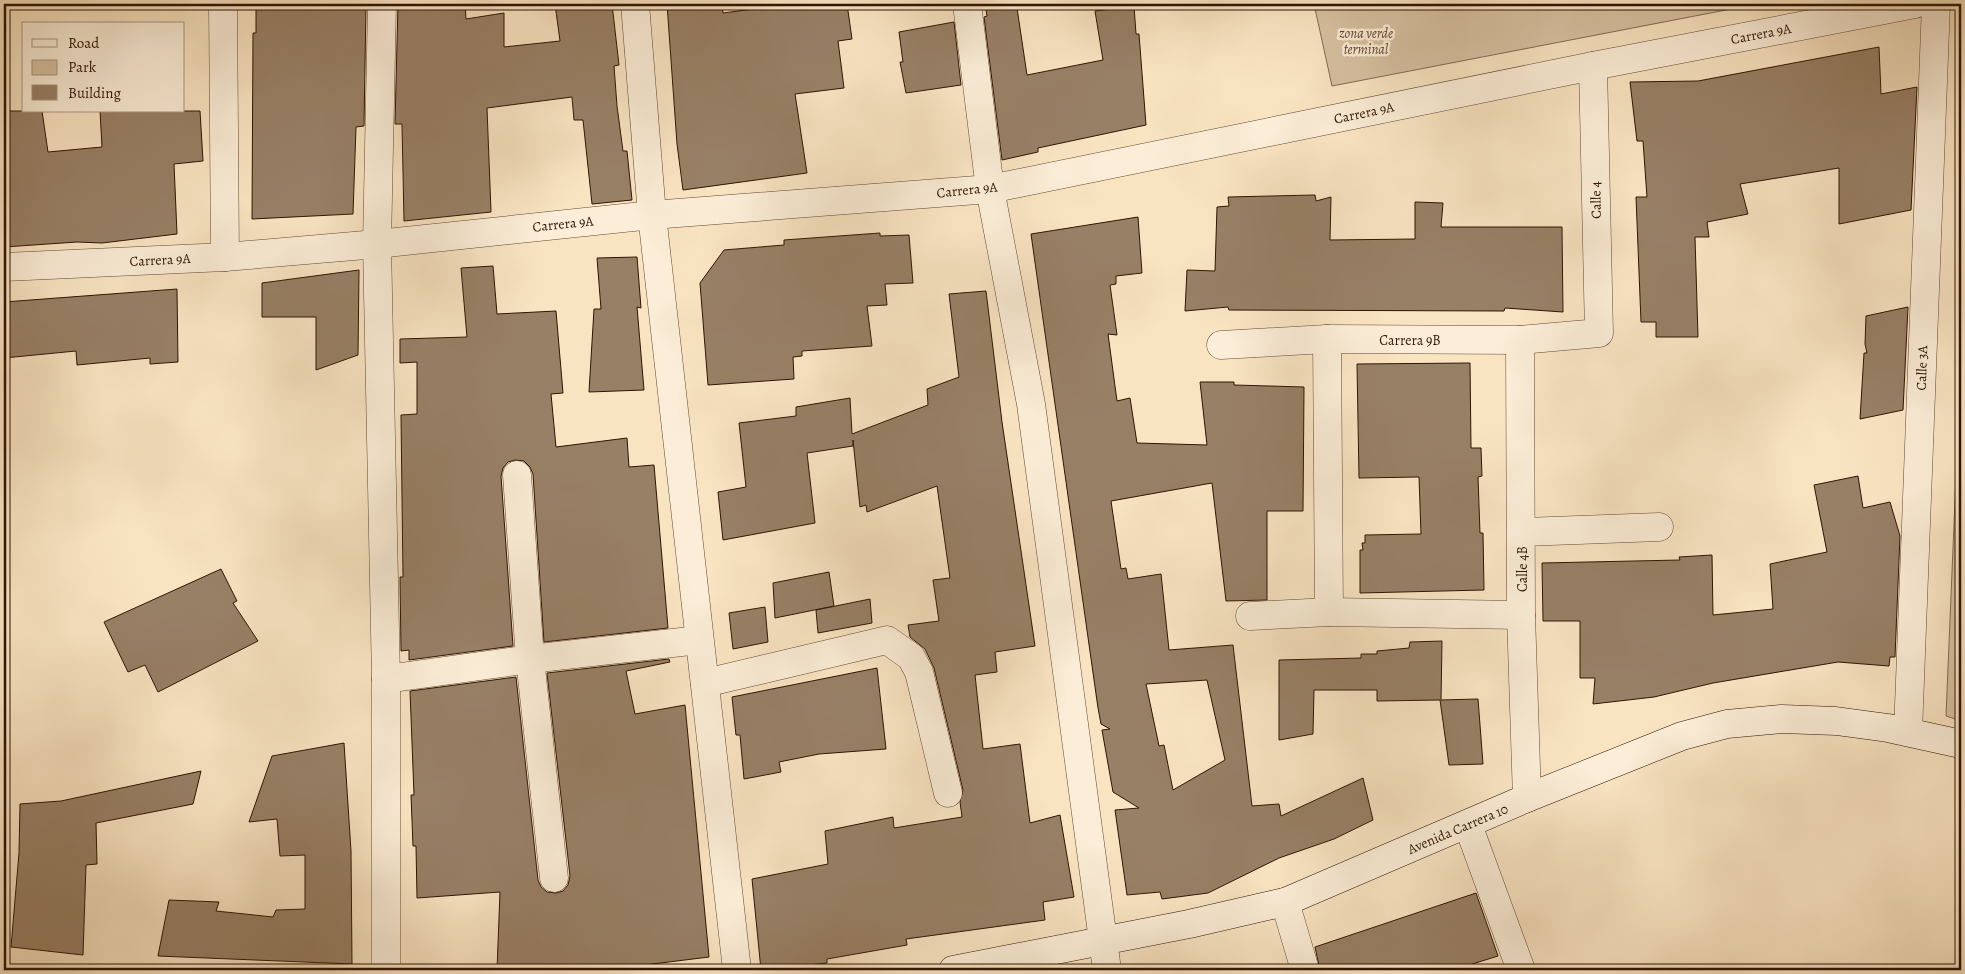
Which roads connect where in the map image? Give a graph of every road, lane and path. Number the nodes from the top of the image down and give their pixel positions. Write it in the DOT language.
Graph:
graph roads {
  1 [pos="223,4"];
  2 [pos="382,4"];
  3 [pos="636,4"];
  4 [pos="966,4"];
  5 [pos="1915,4"];
  6 [pos="1936,4"];
  7 [pos="1593,66"];
  8 [pos="990,189"];
  9 [pos="652,215"];
  10 [pos="376,244"];
  11 [pos="225,257"];
  12 [pos="4,267"];
  13 [pos="1599,333"];
  14 [pos="1327,339"];
  15 [pos="1520,340"];
  16 [pos="1221,345"];
  17 [pos="518,475"];
  18 [pos="1659,527"];
  19 [pos="1522,532"];
  20 [pos="1329,612"];
  21 [pos="1522,615"];
  22 [pos="1250,616"];
  23 [pos="699,640"];
  24 [pos="530,659"];
  25 [pos="386,679"];
  26 [pos="705,683"];
  27 [pos="1908,732"];
  28 [pos="1961,744"];
  29 [pos="948,793"];
  30 [pos="1527,798"];
  31 [pos="1468,825"];
  32 [pos="554,878"];
  33 [pos="1285,902"];
  34 [pos="1102,941"];
  35 [pos="386,970"];
  36 [pos="737,970"];
  37 [pos="953,970"];
  38 [pos="1106,970"];
  39 [pos="1305,970"];
  40 [pos="1520,970"];
  1 -- 11 [label="street"];
  2 -- 10 [label="street"];
  3 -- 9 [label="street"];
  4 -- 8 [label="street"];
  5 -- 7 [label="street, Carrera 9A"];
  6 -- 27 [label="street, Calle 3A"];
  7 -- 8 [label="street, Carrera 9A"];
  7 -- 13 [label="street, Calle 4"];
  8 -- 9 [label="street, Carrera 9A"];
  8 -- 34 [label="street"];
  9 -- 10 [label="street, Carrera 9A"];
  9 -- 23 [label="street"];
  10 -- 11 [label="street, Carrera 9A"];
  10 -- 25 [label="street"];
  11 -- 12 [label="street, Carrera 9A"];
  13 -- 15 [label="street, Carrera 9B"];
  14 -- 15 [label="street, Carrera 9B"];
  14 -- 16 [label="street, Carrera 9B"];
  14 -- 20 [label="street"];
  15 -- 19 [label="street, Calle 4B"];
  17 -- 24 [label="street"];
  18 -- 19 [label="street"];
  19 -- 21 [label="street, Calle 4B"];
  20 -- 21 [label="street"];
  20 -- 22 [label="street"];
  21 -- 30 [label="street, Calle 4B"];
  23 -- 24 [label="street"];
  23 -- 26 [label="street"];
  24 -- 25 [label="street"];
  24 -- 32 [label="street"];
  25 -- 35 [label="street"];
  26 -- 29 [label="street"];
  26 -- 36 [label="street"];
  27 -- 28 [label="street, Avenida Carrera 10"];
  27 -- 30 [label="street, Avenida Carrera 10"];
  30 -- 31 [label="street, Avenida Carrera 10"];
  31 -- 33 [label="street, Avenida Carrera 10"];
  31 -- 40 [label="street"];
  33 -- 34 [label="street, Avenida Carrera 10"];
  33 -- 39 [label="street"];
  34 -- 37 [label="street, Avenida Carrera 10"];
  34 -- 38 [label="street"];
}
